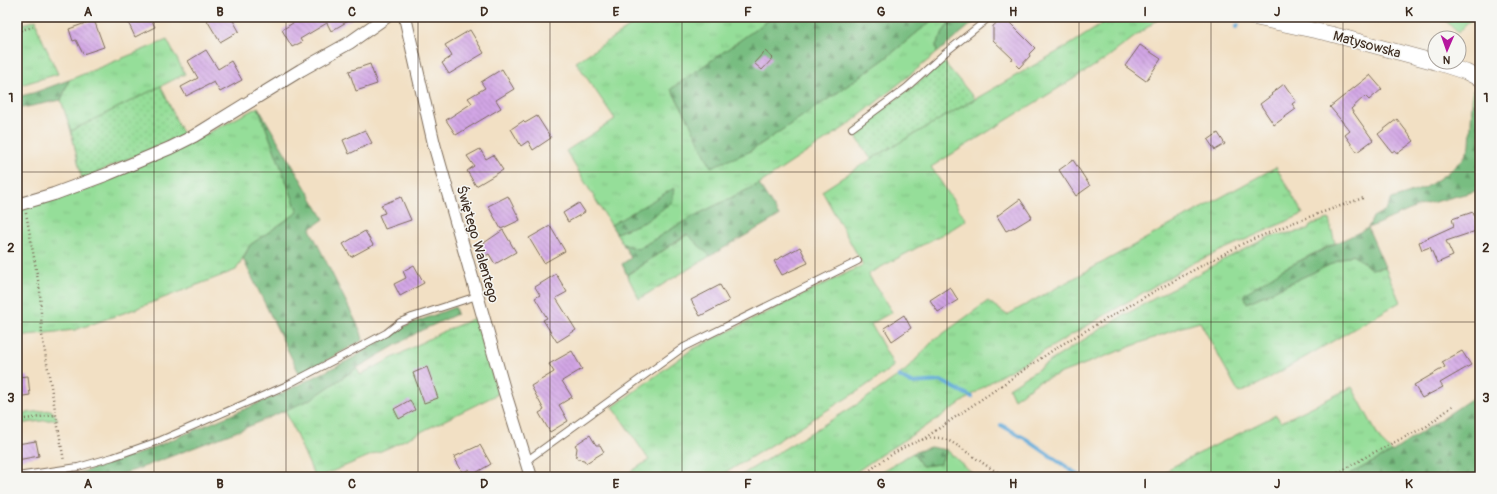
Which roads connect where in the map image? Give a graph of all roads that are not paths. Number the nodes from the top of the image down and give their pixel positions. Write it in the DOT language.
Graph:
graph roads {
  1 [pos="386,17"];
  2 [pos="406,17"];
  3 [pos="990,17"];
  4 [pos="1252,17"];
  5 [pos="1427,60"];
  6 [pos="1460,70"];
  7 [pos="1480,79"];
  8 [pos="852,128"];
  9 [pos="21,204"];
  10 [pos="858,262"];
  11 [pos="477,296"];
  12 [pos="526,461"];
  13 [pos="17,476"];
  14 [pos="531,477"];
  1 -- 9 [label="street"];
  2 -- 11 [label="street, Świętego Walentego"];
  3 -- 8 [label="lane"];
  4 -- 5 [label="street, Matysowska"];
  6 -- 7 [label="street, Matysowska"];
  10 -- 12 [label="lane"];
  11 -- 12 [label="street, Świętego Walentego"];
  11 -- 13 [label="lane"];
  12 -- 14 [label="street, Świętego Walentego"];
}
